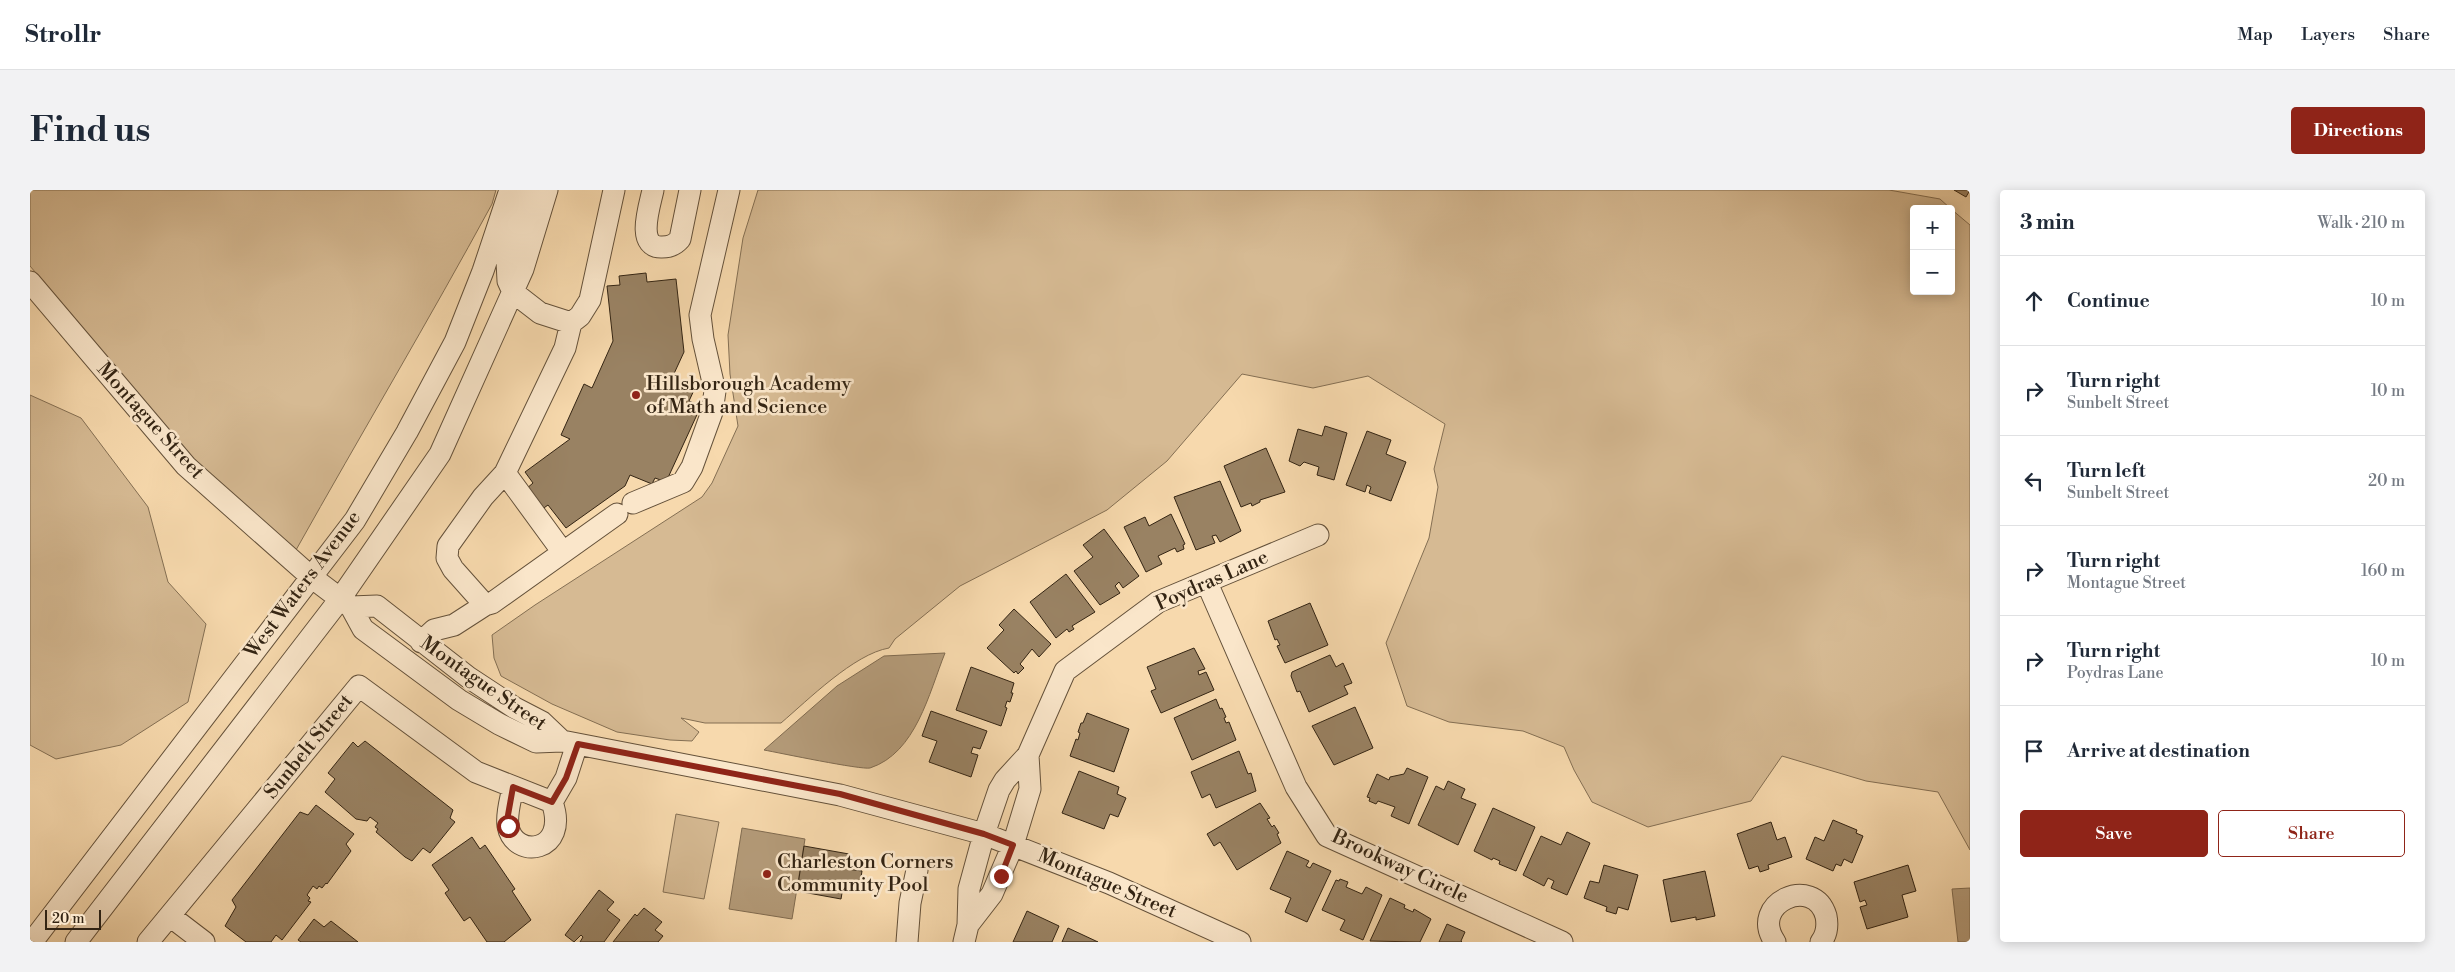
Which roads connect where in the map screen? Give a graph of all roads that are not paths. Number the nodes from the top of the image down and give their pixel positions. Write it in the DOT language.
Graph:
graph roads {
  1 [pos="510,190"];
  2 [pos="528,190"];
  3 [pos="547,190"];
  4 [pos="614,190"];
  5 [pos="653,190"];
  6 [pos="690,190"];
  7 [pos="729,190"];
  8 [pos="30,282"];
  9 [pos="513,292"];
  10 [pos="572,324"];
  11 [pos="505,474"];
  12 [pos="1318,535"];
  13 [pos="562,551"];
  14 [pos="310,576"];
  15 [pos="1207,583"];
  16 [pos="346,603"];
  17 [pos="485,605"];
  18 [pos="421,642"];
  19 [pos="570,743"];
  20 [pos="1028,755"];
  21 [pos="513,787"];
  22 [pos="552,802"];
  23 [pos="984,834"];
  24 [pos="1013,845"];
  25 [pos="917,870"];
  26 [pos="170,916"];
  27 [pos="966,934"];
  28 [pos="1772,941"];
  29 [pos="32,942"];
  30 [pos="76,942"];
  31 [pos="148,942"];
  32 [pos="204,942"];
  33 [pos="907,942"];
  34 [pos="1240,942"];
  35 [pos="1562,942"];
  36 [pos="1821,942"];
  1 -- 14 [label="street, West Waters Avenue"];
  2 -- 9 [label="street"];
  3 -- 9 [label="street, West Waters Avenue"];
  4 -- 10 [label="street"];
  5 -- 6 [label="street"];
  7 -- 13 [label="street"];
  8 -- 14 [label="street, Montague Street"];
  9 -- 10 [label="street"];
  9 -- 16 [label="street, West Waters Avenue"];
  10 -- 11 [label="street"];
  11 -- 13 [label="street"];
  11 -- 17 [label="street"];
  12 -- 15 [label="street, Poydras Lane"];
  13 -- 17 [label="street"];
  14 -- 16 [label="street, Montague Street"];
  14 -- 29 [label="street, West Waters Avenue"];
  15 -- 20 [label="street, Poydras Lane"];
  15 -- 35 [label="street, Brookway Circle"];
  16 -- 18 [label="street, Montague Street"];
  16 -- 19 [label="street, Montague Street"];
  16 -- 30 [label="street, West Waters Avenue"];
  17 -- 18 [label="street"];
  18 -- 19 [label="street, Montague Street"];
  19 -- 22 [label="street"];
  19 -- 23 [label="street, Montague Street"];
  20 -- 23 [label="street, Poydras Lane"];
  20 -- 24 [label="street, Poydras Lane"];
  21 -- 22 [label="street, Sunbelt Street"];
  21 -- 22 [label="street"];
  21 -- 26 [label="street, Sunbelt Street"];
  23 -- 24 [label="street, Montague Street"];
  23 -- 27 [label="street, Poydras Lane"];
  24 -- 27 [label="street, Poydras Lane"];
  24 -- 34 [label="street, Montague Street"];
  25 -- 33 [label="street"];
  26 -- 31 [label="street, Sunbelt Street"];
  26 -- 32 [label="street"];
  28 -- 36 [label="street"];
}
